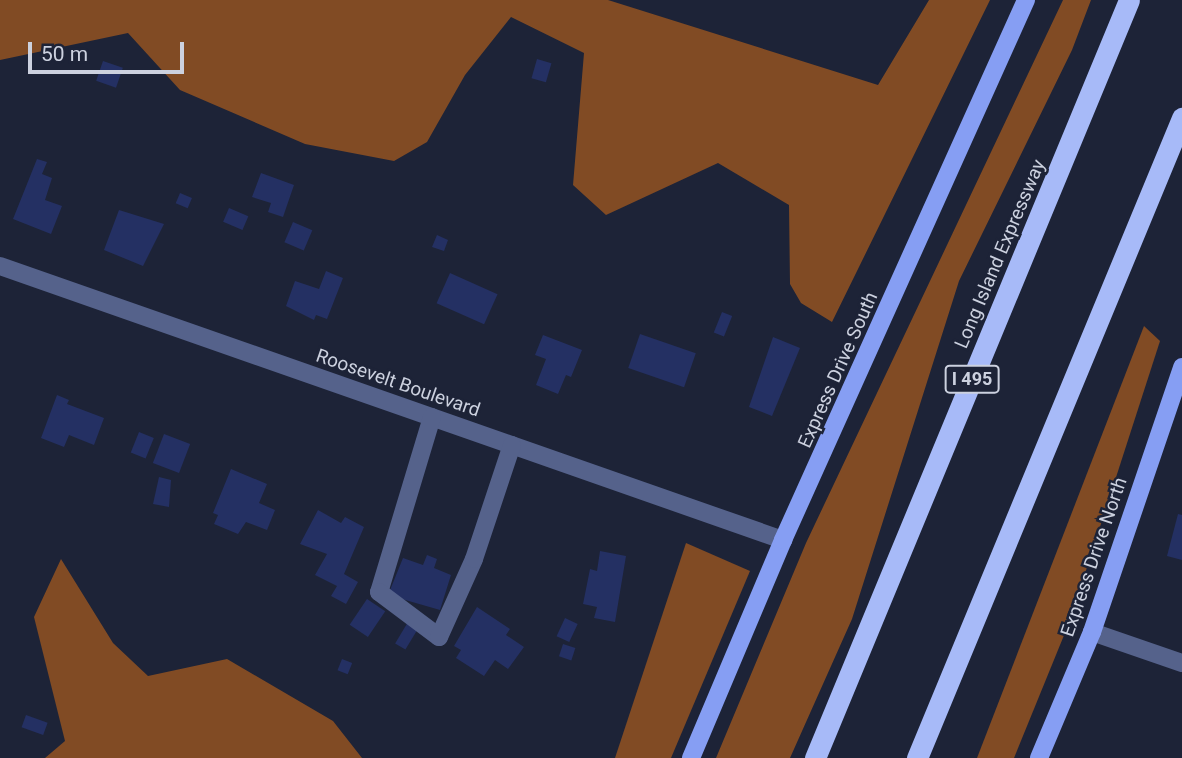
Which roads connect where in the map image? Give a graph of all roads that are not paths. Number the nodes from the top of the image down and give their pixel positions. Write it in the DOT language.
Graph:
graph roads {
  1 [pos="1026,0"];
  2 [pos="1129,0"];
  3 [pos="1182,118"];
  4 [pos="0,266"];
  5 [pos="1182,367"];
  6 [pos="432,417"];
  7 [pos="512,445"];
  8 [pos="783,540"];
  9 [pos="1092,632"];
  10 [pos="1182,663"];
  11 [pos="691,758"];
  12 [pos="815,758"];
  13 [pos="917,758"];
  14 [pos="1039,758"];
  1 -- 8 [label="main road, Express Drive South"];
  2 -- 12 [label="highway, Long Island Expressway / I 495"];
  3 -- 13 [label="highway"];
  4 -- 6 [label="street, Roosevelt Boulevard"];
  5 -- 9 [label="main road, Express Drive North"];
  6 -- 7 [label="street, Roosevelt Boulevard"];
  6 -- 7 [label="street"];
  7 -- 8 [label="street, Roosevelt Boulevard"];
  8 -- 11 [label="main road, Express Drive South"];
  9 -- 10 [label="street"];
  9 -- 14 [label="main road, Express Drive North"];
}
